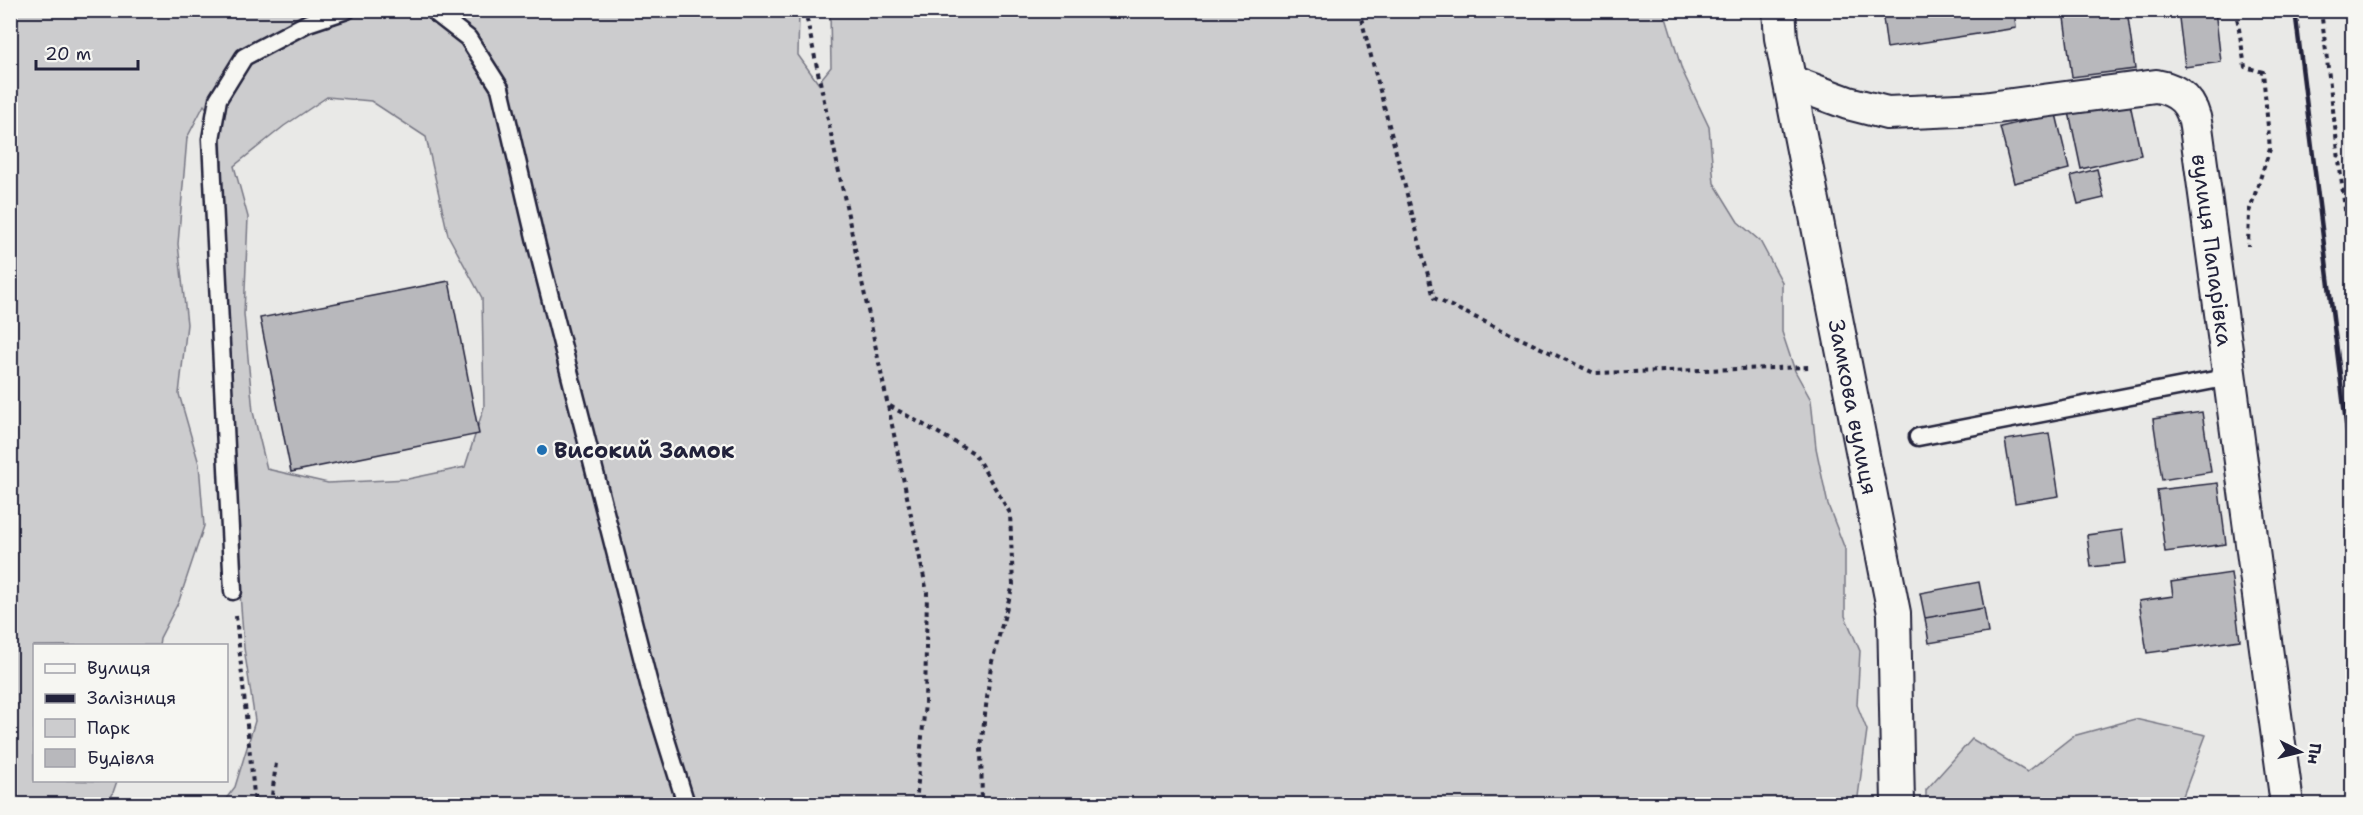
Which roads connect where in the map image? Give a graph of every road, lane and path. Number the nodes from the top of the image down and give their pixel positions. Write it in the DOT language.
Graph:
graph roads {
  1 [pos="347,10"];
  2 [pos="432,10"];
  3 [pos="805,10"];
  4 [pos="1359,10"];
  5 [pos="1779,10"];
  6 [pos="2236,10"];
  7 [pos="2321,10"];
  8 [pos="1791,82"];
  9 [pos="2247,257"];
  10 [pos="2352,266"];
  11 [pos="1810,367"];
  12 [pos="2230,377"];
  13 [pos="890,405"];
  14 [pos="1918,437"];
  15 [pos="234,591"];
  16 [pos="276,763"];
  17 [pos="255,804"];
  18 [pos="271,804"];
  19 [pos="686,804"];
  20 [pos="916,804"];
  21 [pos="982,804"];
  22 [pos="1898,804"];
  23 [pos="2287,804"];
  1 -- 15 [label="lane"];
  2 -- 19 [label="lane"];
  3 -- 13 [label="path"];
  4 -- 11 [label="path"];
  5 -- 8 [label="street, Замкова вулиця"];
  6 -- 9 [label="path"];
  7 -- 10 [label="path"];
  8 -- 12 [label="street, вулиця Папарівка"];
  8 -- 22 [label="street, Замкова вулиця"];
  12 -- 14 [label="lane"];
  12 -- 23 [label="street, вулиця Папарівка"];
  13 -- 20 [label="path"];
  13 -- 21 [label="path"];
  15 -- 17 [label="path"];
  16 -- 18 [label="path"];
}
